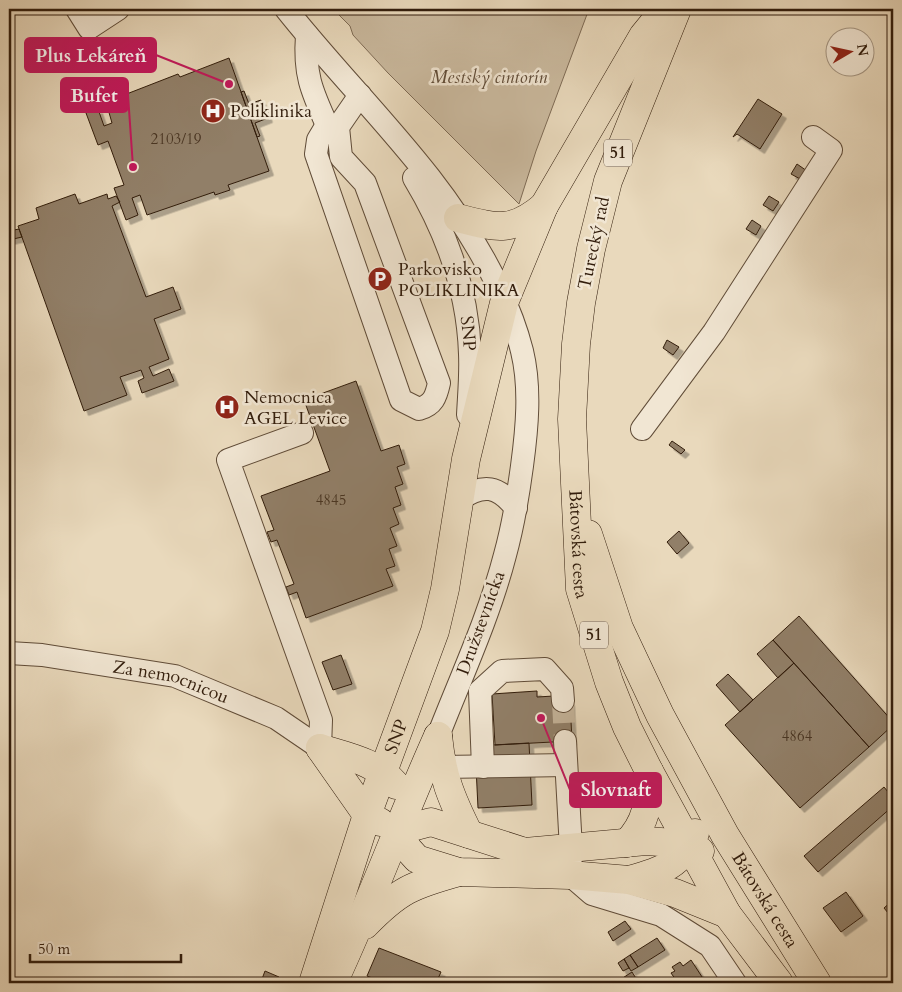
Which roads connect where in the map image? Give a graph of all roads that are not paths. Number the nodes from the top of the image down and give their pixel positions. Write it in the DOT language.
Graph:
graph roads {
  1 [pos="77,9"];
  2 [pos="118,9"];
  3 [pos="286,9"];
  4 [pos="664,9"];
  5 [pos="677,9"];
  6 [pos="307,35"];
  7 [pos="367,102"];
  8 [pos="333,126"];
  9 [pos="812,137"];
  10 [pos="544,206"];
  11 [pos="458,218"];
  12 [pos="504,303"];
  13 [pos="642,429"];
  14 [pos="302,433"];
  15 [pos="466,458"];
  16 [pos="575,489"];
  17 [pos="460,499"];
  18 [pos="516,508"];
  19 [pos="9,653"];
  20 [pos="563,701"];
  21 [pos="438,736"];
  22 [pos="565,741"];
  23 [pos="320,748"];
  24 [pos="566,764"];
  25 [pos="441,767"];
  26 [pos="483,767"];
  27 [pos="384,771"];
  28 [pos="649,771"];
  29 [pos="699,786"];
  30 [pos="409,800"];
  31 [pos="367,815"];
  32 [pos="431,822"];
  33 [pos="397,831"];
  34 [pos="469,834"];
  35 [pos="627,843"];
  36 [pos="690,846"];
  37 [pos="571,862"];
  38 [pos="459,872"];
  39 [pos="629,880"];
  40 [pos="760,891"];
  41 [pos="727,914"];
  42 [pos="358,931"];
  43 [pos="313,983"];
  44 [pos="333,983"];
  45 [pos="735,983"];
  46 [pos="778,983"];
  47 [pos="817,983"];
  1 -- 2 [label="street"];
  3 -- 6 [label="street, SNP"];
  4 -- 10 [label="main road"];
  5 -- 16 [label="main road, Turecký rad / 51"];
  6 -- 7 [label="street, SNP"];
  6 -- 8 [label="street"];
  7 -- 8 [label="street"];
  7 -- 11 [label="street, SNP"];
  7 -- 15 [label="street, SNP"];
  8 -- 8 [label="street"];
  9 -- 13 [label="street"];
  10 -- 11 [label="main road"];
  10 -- 12 [label="main road"];
  11 -- 12 [label="street, SNP"];
  12 -- 15 [label="main road, SNP"];
  12 -- 18 [label="street, SNP"];
  14 -- 23 [label="street"];
  15 -- 17 [label="main road, SNP"];
  16 -- 28 [label="main road, Bátovská cesta / 51"];
  16 -- 29 [label="main road, Bátovská cesta / 51"];
  17 -- 18 [label="street"];
  17 -- 27 [label="main road, SNP"];
  18 -- 21 [label="street, Družstevnícka"];
  19 -- 23 [label="street, Za nemocnicou"];
  20 -- 26 [label="street"];
  21 -- 25 [label="main road"];
  21 -- 30 [label="main road"];
  22 -- 24 [label="street"];
  23 -- 27 [label="main road"];
  23 -- 31 [label="main road"];
  24 -- 26 [label="street"];
  24 -- 37 [label="street"];
  25 -- 26 [label="street"];
  25 -- 34 [label="main road"];
  27 -- 30 [label="main road"];
  27 -- 31 [label="main road"];
  28 -- 35 [label="main road"];
  28 -- 36 [label="main road, Bátovská cesta / 51"];
  29 -- 36 [label="main road"];
  29 -- 40 [label="main road, Bátovská cesta / 51"];
  30 -- 32 [label="main road"];
  30 -- 33 [label="main road"];
  31 -- 33 [label="main road"];
  31 -- 43 [label="main road"];
  32 -- 33 [label="main road"];
  32 -- 34 [label="main road"];
  33 -- 38 [label="main road"];
  33 -- 42 [label="main road"];
  34 -- 37 [label="main road"];
  35 -- 36 [label="main road"];
  35 -- 37 [label="main road"];
  36 -- 39 [label="main road"];
  36 -- 40 [label="main road"];
  36 -- 41 [label="main road, Bátovská cesta / 51"];
  37 -- 38 [label="main road"];
  37 -- 39 [label="main road"];
  37 -- 45 [label="street"];
  38 -- 42 [label="main road"];
  39 -- 41 [label="main road"];
  40 -- 47 [label="main road, Bátovská cesta / 51"];
  41 -- 46 [label="main road, Bátovská cesta / 51"];
  42 -- 44 [label="main road"];
}
